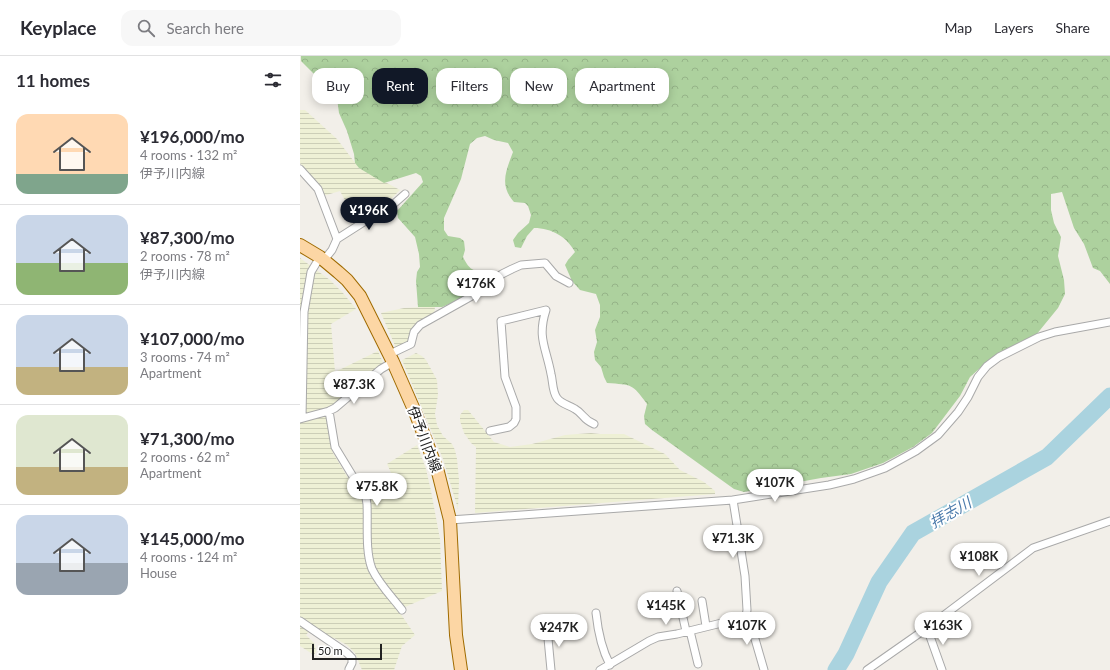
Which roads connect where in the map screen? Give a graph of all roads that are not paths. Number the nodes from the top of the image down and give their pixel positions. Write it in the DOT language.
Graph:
graph roads {
  1 [pos="300,169"];
  2 [pos="405,194"];
  3 [pos="337,239"];
  4 [pos="300,245"];
  5 [pos="322,259"];
  6 [pos="569,283"];
  7 [pos="1110,322"];
  8 [pos="391,358"];
  9 [pos="329,411"];
  10 [pos="301,419"];
  11 [pos="594,424"];
  12 [pos="490,431"];
  13 [pos="733,500"];
  14 [pos="450,520"];
  15 [pos="1110,521"];
  16 [pos="677,591"];
  17 [pos="702,601"];
  18 [pos="402,610"];
  19 [pos="596,613"];
  20 [pos="746,617"];
  21 [pos="300,621"];
  22 [pos="706,626"];
  23 [pos="547,628"];
  24 [pos="927,628"];
  25 [pos="688,631"];
  26 [pos="698,664"];
  27 [pos="610,665"];
  28 [pos="348,669"];
  29 [pos="461,670"];
  30 [pos="551,670"];
  31 [pos="600,670"];
  32 [pos="764,670"];
  33 [pos="867,670"];
  34 [pos="942,670"];
  1 -- 3 [label="street"];
  2 -- 3 [label="street"];
  3 -- 5 [label="street"];
  4 -- 5 [label="main road, 伊予川内線"];
  5 -- 8 [label="main road, 伊予川内線"];
  5 -- 10 [label="street"];
  6 -- 8 [label="street"];
  7 -- 13 [label="street"];
  8 -- 9 [label="street"];
  8 -- 14 [label="main road, 伊予川内線"];
  9 -- 10 [label="street"];
  9 -- 18 [label="street"];
  11 -- 12 [label="street"];
  13 -- 14 [label="street"];
  13 -- 20 [label="street"];
  14 -- 29 [label="main road, 伊予川内線"];
  15 -- 24 [label="street"];
  16 -- 25 [label="street"];
  17 -- 22 [label="street"];
  19 -- 27 [label="street"];
  20 -- 22 [label="street"];
  20 -- 32 [label="street"];
  21 -- 28 [label="street"];
  22 -- 25 [label="street"];
  23 -- 30 [label="street"];
  24 -- 33 [label="street"];
  24 -- 34 [label="street"];
  25 -- 26 [label="street"];
  25 -- 27 [label="street"];
  27 -- 31 [label="street"];
}
